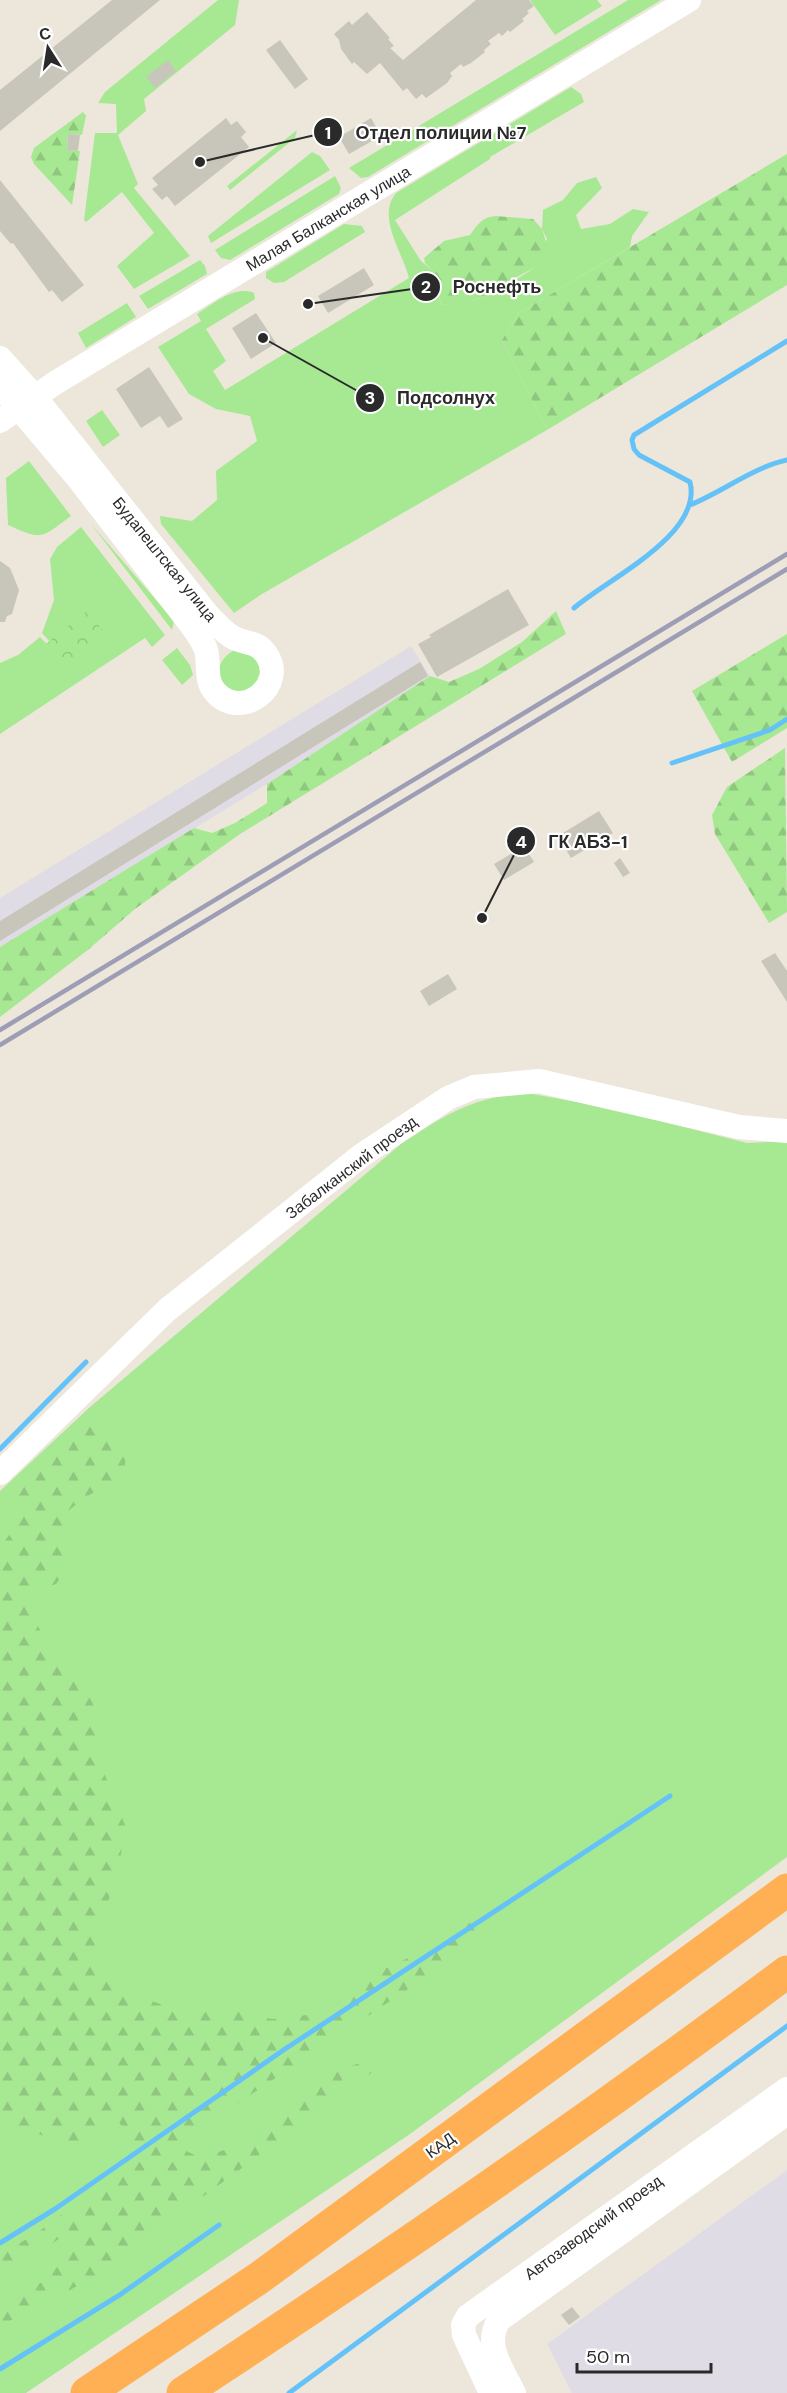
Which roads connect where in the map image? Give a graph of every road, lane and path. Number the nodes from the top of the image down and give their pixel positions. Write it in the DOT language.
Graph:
graph roads {
  1 [pos="689,0"];
  2 [pos="0,358"];
  3 [pos="0,386"];
  4 [pos="18,408"];
  5 [pos="787,1131"];
  6 [pos="0,1473"];
  7 [pos="787,1890"];
  8 [pos="787,1972"];
  9 [pos="787,2089"];
  10 [pos="787,2113"];
  11 [pos="87,2393"];
  12 [pos="183,2393"];
  13 [pos="491,2393"];
  14 [pos="514,2393"];
  1 -- 4 [label="street, Малая Балканская улица"];
  2 -- 4 [label="street, Будапештская улица"];
  3 -- 4 [label="street, Будапештская улица"];
  4 -- 4 [label="street, Будапештская улица"];
  5 -- 6 [label="street, Забалканский проезд"];
  7 -- 11 [label="highway, КАД"];
  8 -- 12 [label="highway"];
  9 -- 13 [label="street, Автозаводский проезд"];
  10 -- 14 [label="street, Автозаводский проезд"];
}
